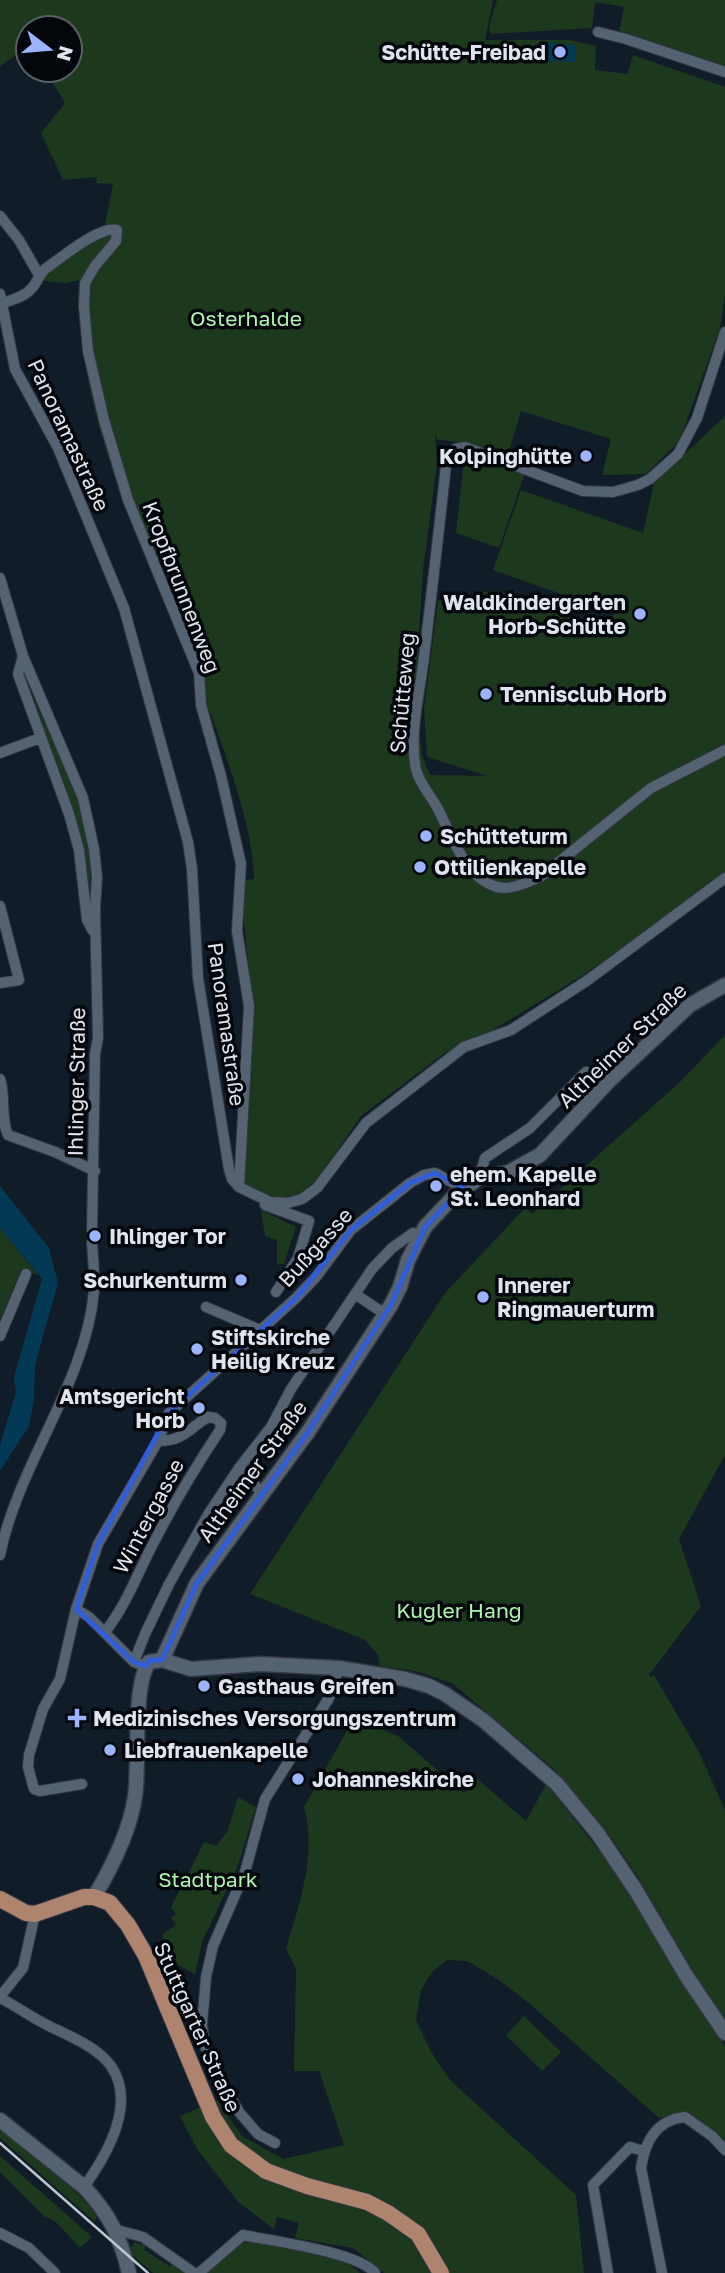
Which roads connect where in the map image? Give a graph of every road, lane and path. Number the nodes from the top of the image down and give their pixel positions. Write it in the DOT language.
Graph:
graph roads {
  1 [pos="598,32"];
  2 [pos="725,72"];
  3 [pos="0,216"];
  4 [pos="39,275"];
  5 [pos="1,299"];
  6 [pos="725,332"];
  7 [pos="0,578"];
  8 [pos="23,656"];
  9 [pos="40,738"];
  10 [pos="725,750"];
  11 [pos="0,753"];
  12 [pos="725,878"];
  13 [pos="0,906"];
  14 [pos="96,935"];
  15 [pos="0,983"];
  16 [pos="725,985"];
  17 [pos="599,1074"];
  18 [pos="0,1079"];
  19 [pos="95,1171"];
  20 [pos="479,1178"];
  21 [pos="239,1187"];
  22 [pos="463,1188"];
  23 [pos="253,1194"];
  24 [pos="92,1230"];
  25 [pos="421,1235"];
  26 [pos="92,1243"];
  27 [pos="26,1274"];
  28 [pos="276,1292"];
  29 [pos="355,1294"];
  30 [pos="206,1307"];
  31 [pos="384,1314"];
  32 [pos="264,1327"];
  33 [pos="0,1336"];
  34 [pos="158,1441"];
  35 [pos="239,1468"];
  36 [pos="262,1493"];
  37 [pos="0,1555"];
  38 [pos="76,1609"];
  39 [pos="105,1632"];
  40 [pos="162,1660"];
  41 [pos="140,1664"];
  42 [pos="339,1668"];
  43 [pos="82,1784"];
  44 [pos="94,1897"];
  45 [pos="0,1899"];
  46 [pos="35,1914"];
  47 [pos="2,1995"];
  48 [pos="725,2033"];
  49 [pos="0,2120"];
  50 [pos="275,2143"];
  51 [pos="725,2150"];
  52 [pos="643,2151"];
  53 [pos="84,2187"];
  54 [pos="117,2230"];
  55 [pos="0,2233"];
  56 [pos="55,2273"];
  57 [pos="129,2273"];
  58 [pos="196,2273"];
  59 [pos="375,2273"];
  60 [pos="441,2273"];
  61 [pos="608,2273"];
  62 [pos="662,2273"];
  1 -- 2 [label="street"];
  3 -- 4 [label="street"];
  4 -- 5 [label="street"];
  4 -- 21 [label="street, Kropfbrunnenweg"];
  5 -- 21 [label="street, Panoramastraße"];
  6 -- 10 [label="street, Schütteweg"];
  7 -- 8 [label="street, Ihlinger Straße"];
  8 -- 9 [label="street, Ihlinger Straße"];
  8 -- 14 [label="street, Ihlinger Straße"];
  9 -- 11 [label="street"];
  9 -- 14 [label="street, Ihlinger Straße"];
  12 -- 23 [label="street"];
  13 -- 15 [label="street"];
  14 -- 19 [label="street, Ihlinger Straße"];
  16 -- 20 [label="street, Altheimer Straße"];
  17 -- 20 [label="street, Altheimer Straße"];
  18 -- 19 [label="street"];
  19 -- 24 [label="street, Ihlinger Straße"];
  20 -- 22 [label="street, Altheimer Straße"];
  21 -- 23 [label="street"];
  22 -- 25 [label="street, Altheimer Straße"];
  22 -- 32 [label="street, Bußgasse"];
  23 -- 28 [label="street"];
  25 -- 29 [label="street"];
  25 -- 31 [label="street, Altheimer Straße"];
  26 -- 37 [label="street"];
  27 -- 33 [label="street"];
  29 -- 31 [label="street"];
  29 -- 35 [label="street"];
  30 -- 32 [label="street"];
  31 -- 36 [label="street, Altheimer Straße"];
  32 -- 34 [label="street, Bußgasse"];
  34 -- 38 [label="street, Bußgasse"];
  34 -- 39 [label="street, Wintergasse"];
  35 -- 36 [label="street"];
  35 -- 41 [label="street"];
  36 -- 40 [label="street, Altheimer Straße"];
  38 -- 39 [label="street"];
  38 -- 43 [label="street, Bußgasse"];
  39 -- 41 [label="street"];
  40 -- 41 [label="street"];
  40 -- 42 [label="street"];
  41 -- 44 [label="street"];
  42 -- 48 [label="street"];
  42 -- 50 [label="street"];
  44 -- 46 [label="main road"];
  44 -- 60 [label="main road, Stuttgarter Straße"];
  45 -- 46 [label="main road"];
  46 -- 47 [label="street"];
  47 -- 53 [label="street"];
  49 -- 53 [label="street"];
  51 -- 52 [label="street"];
  52 -- 61 [label="street"];
  52 -- 62 [label="street"];
  53 -- 54 [label="street"];
  54 -- 57 [label="street"];
  54 -- 58 [label="street"];
  55 -- 56 [label="street"];
  58 -- 59 [label="street"];
}
